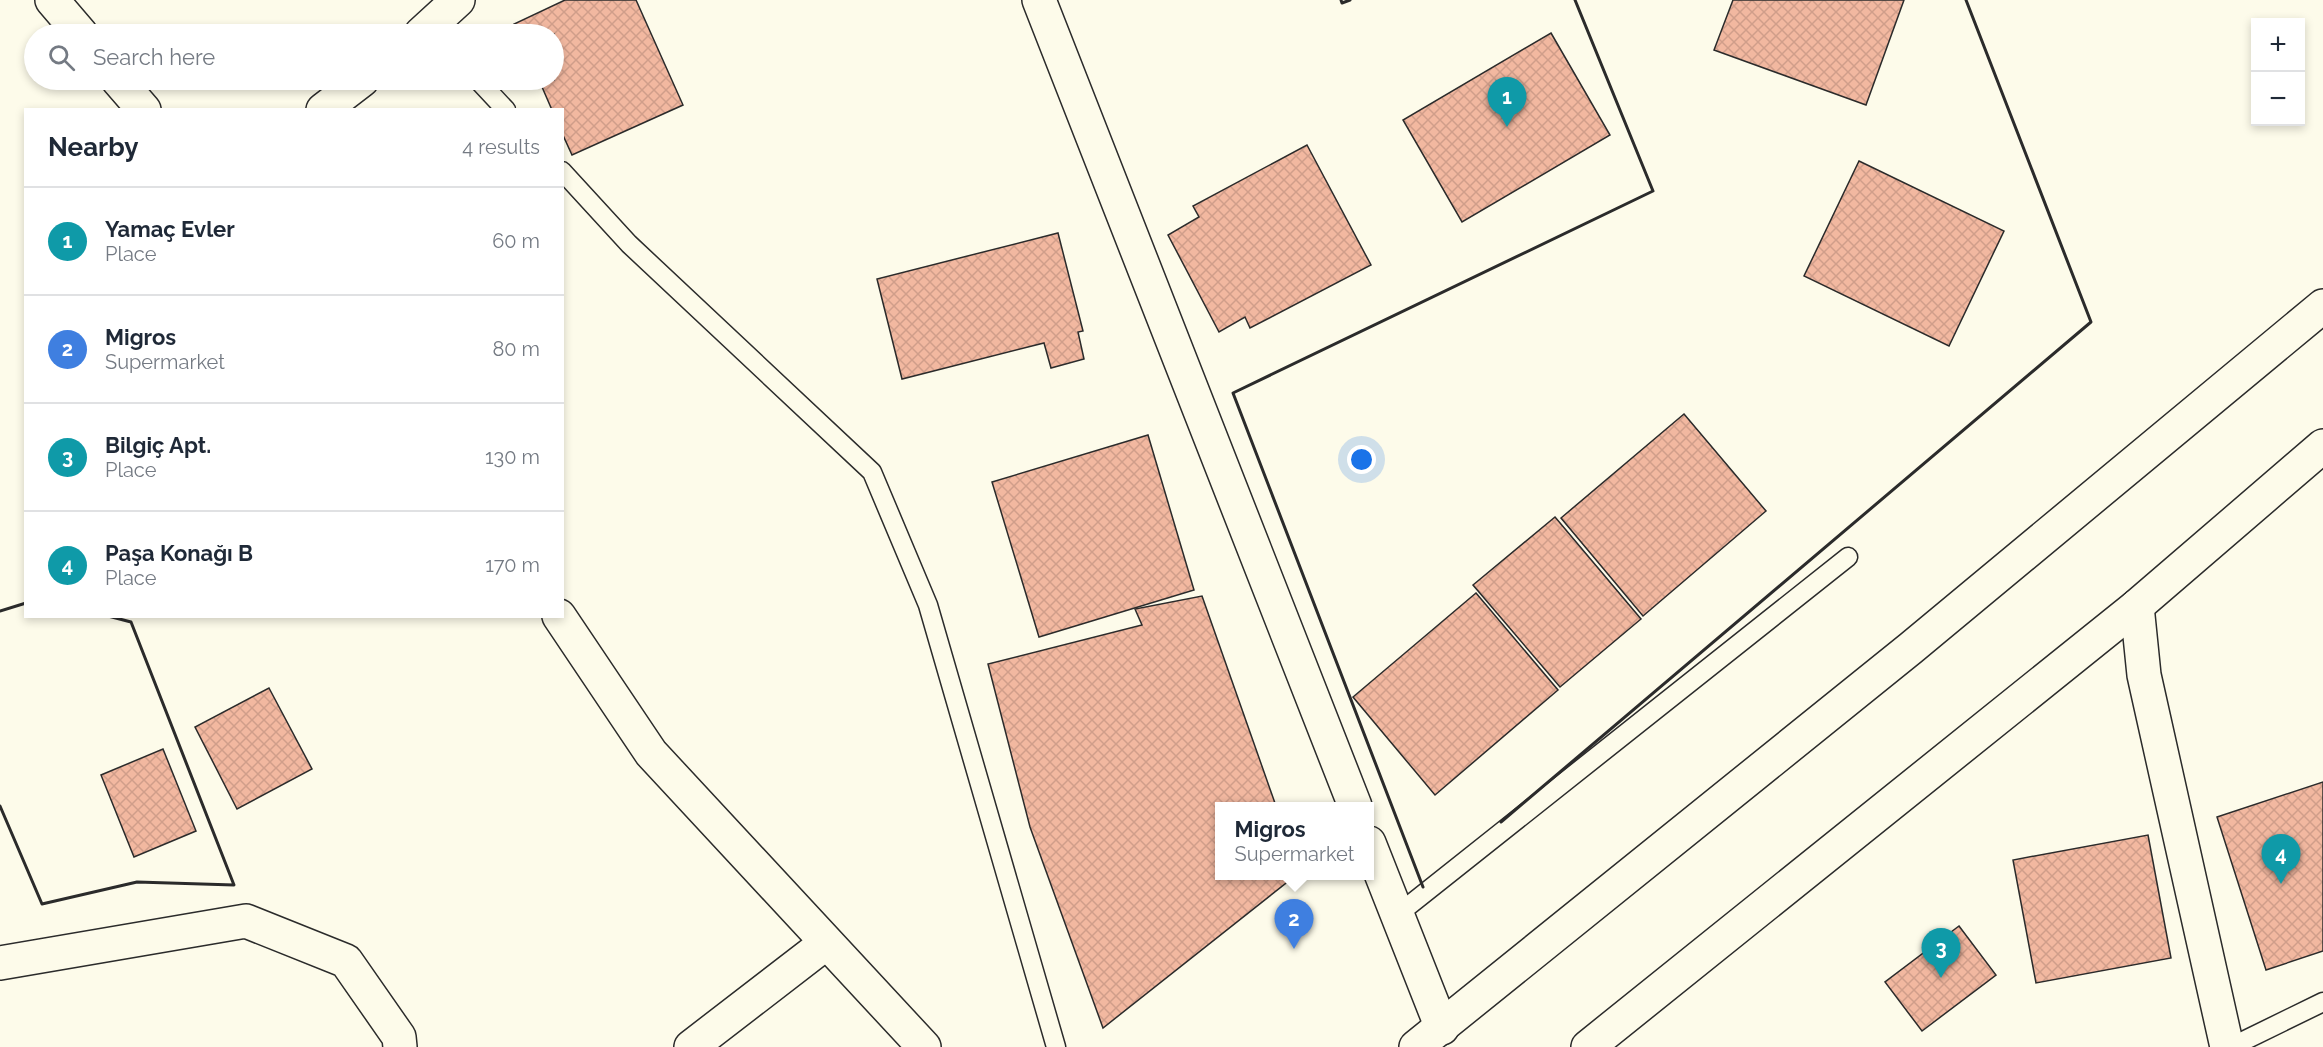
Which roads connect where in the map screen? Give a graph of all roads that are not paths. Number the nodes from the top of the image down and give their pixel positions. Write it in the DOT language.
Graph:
graph roads {
  1 [pos="52,0"];
  2 [pos="458,0"];
  3 [pos="1040,0"];
  4 [pos="72,24"];
  5 [pos="436,24"];
  6 [pos="127,90"];
  7 [pos="349,90"];
  8 [pos="487,90"];
  9 [pos="142,108"];
  10 [pos="326,108"];
  11 [pos="504,108"];
  12 [pos="564,173"];
  13 [pos="2323,306"];
  14 [pos="2323,446"];
  15 [pos="1848,557"];
  16 [pos="2137,606"];
  17 [pos="560,618"];
  18 [pos="1353,802"];
  19 [pos="1374,856"];
  20 [pos="1397,915"];
  21 [pos="826,943"];
  22 [pos="0,963"];
  23 [pos="2323,1002"];
  24 [pos="1429,1038"];
  25 [pos="400,1047"];
  26 [pos="691,1047"];
  27 [pos="924,1047"];
  28 [pos="1056,1047"];
  29 [pos="1588,1047"];
  30 [pos="2229,1047"];
  1 -- 4 [label="street"];
  2 -- 5 [label="street"];
  3 -- 18 [label="street"];
  6 -- 9 [label="street"];
  7 -- 10 [label="street"];
  8 -- 11 [label="lane"];
  12 -- 28 [label="lane"];
  13 -- 24 [label="street"];
  14 -- 16 [label="street"];
  15 -- 20 [label="lane"];
  16 -- 29 [label="street"];
  16 -- 30 [label="street"];
  17 -- 21 [label="street"];
  19 -- 20 [label="street"];
  20 -- 24 [label="street"];
  21 -- 26 [label="street"];
  21 -- 27 [label="street"];
  22 -- 25 [label="street"];
  23 -- 30 [label="lane"];
}
